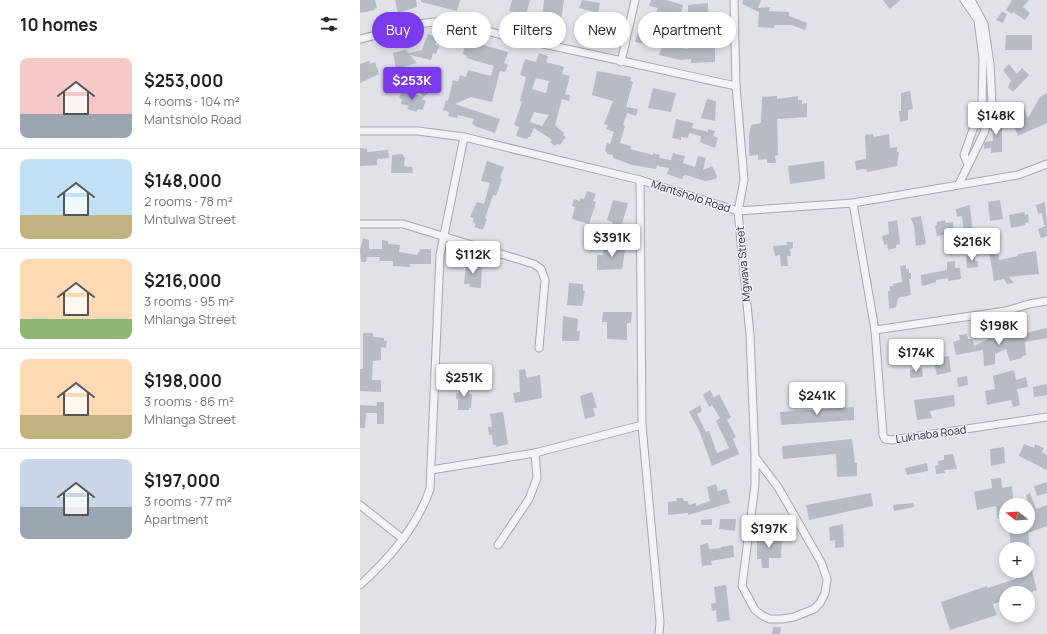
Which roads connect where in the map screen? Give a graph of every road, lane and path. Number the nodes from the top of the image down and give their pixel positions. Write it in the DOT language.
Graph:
graph roads {
  1 [pos="635,0"];
  2 [pos="734,0"];
  3 [pos="964,0"];
  4 [pos="971,0"];
  5 [pos="360,40"];
  6 [pos="621,62"];
  7 [pos="736,86"];
  8 [pos="360,130"];
  9 [pos="464,137"];
  10 [pos="968,164"];
  11 [pos="1047,164"];
  12 [pos="640,180"];
  13 [pos="959,184"];
  14 [pos="853,203"];
  15 [pos="738,211"];
  16 [pos="360,224"];
  17 [pos="443,235"];
  18 [pos="1047,301"];
  19 [pos="875,330"];
  20 [pos="539,348"];
  21 [pos="1047,417"];
  22 [pos="642,426"];
  23 [pos="535,453"];
  24 [pos="755,457"];
  25 [pos="431,470"];
  26 [pos="360,505"];
  27 [pos="403,538"];
  28 [pos="498,545"];
  29 [pos="360,585"];
  30 [pos="659,634"];
  1 -- 6 [label="street"];
  2 -- 7 [label="street, Mgwava Street"];
  3 -- 10 [label="street"];
  4 -- 10 [label="street"];
  5 -- 6 [label="street"];
  6 -- 7 [label="street"];
  7 -- 15 [label="street, Mgwava Street"];
  8 -- 9 [label="street, Mantsholo Road"];
  9 -- 12 [label="street, Mantsholo Road"];
  9 -- 17 [label="street"];
  10 -- 13 [label="street"];
  11 -- 13 [label="street, Mantsholo Road"];
  12 -- 15 [label="street, Mantsholo Road"];
  12 -- 22 [label="street"];
  13 -- 14 [label="street, Mantsholo Road"];
  14 -- 15 [label="street, Mantsholo Road"];
  14 -- 19 [label="street, Lukhaba Road"];
  15 -- 24 [label="street, Mgwava Street"];
  16 -- 17 [label="street"];
  17 -- 20 [label="street"];
  17 -- 25 [label="street"];
  18 -- 19 [label="street"];
  19 -- 21 [label="street, Lukhaba Road"];
  22 -- 23 [label="street"];
  22 -- 30 [label="street"];
  23 -- 25 [label="street"];
  23 -- 28 [label="street"];
  24 -- 24 [label="street, Mgwava Street"];
  25 -- 27 [label="street"];
  26 -- 27 [label="street"];
  27 -- 29 [label="street"];
}
